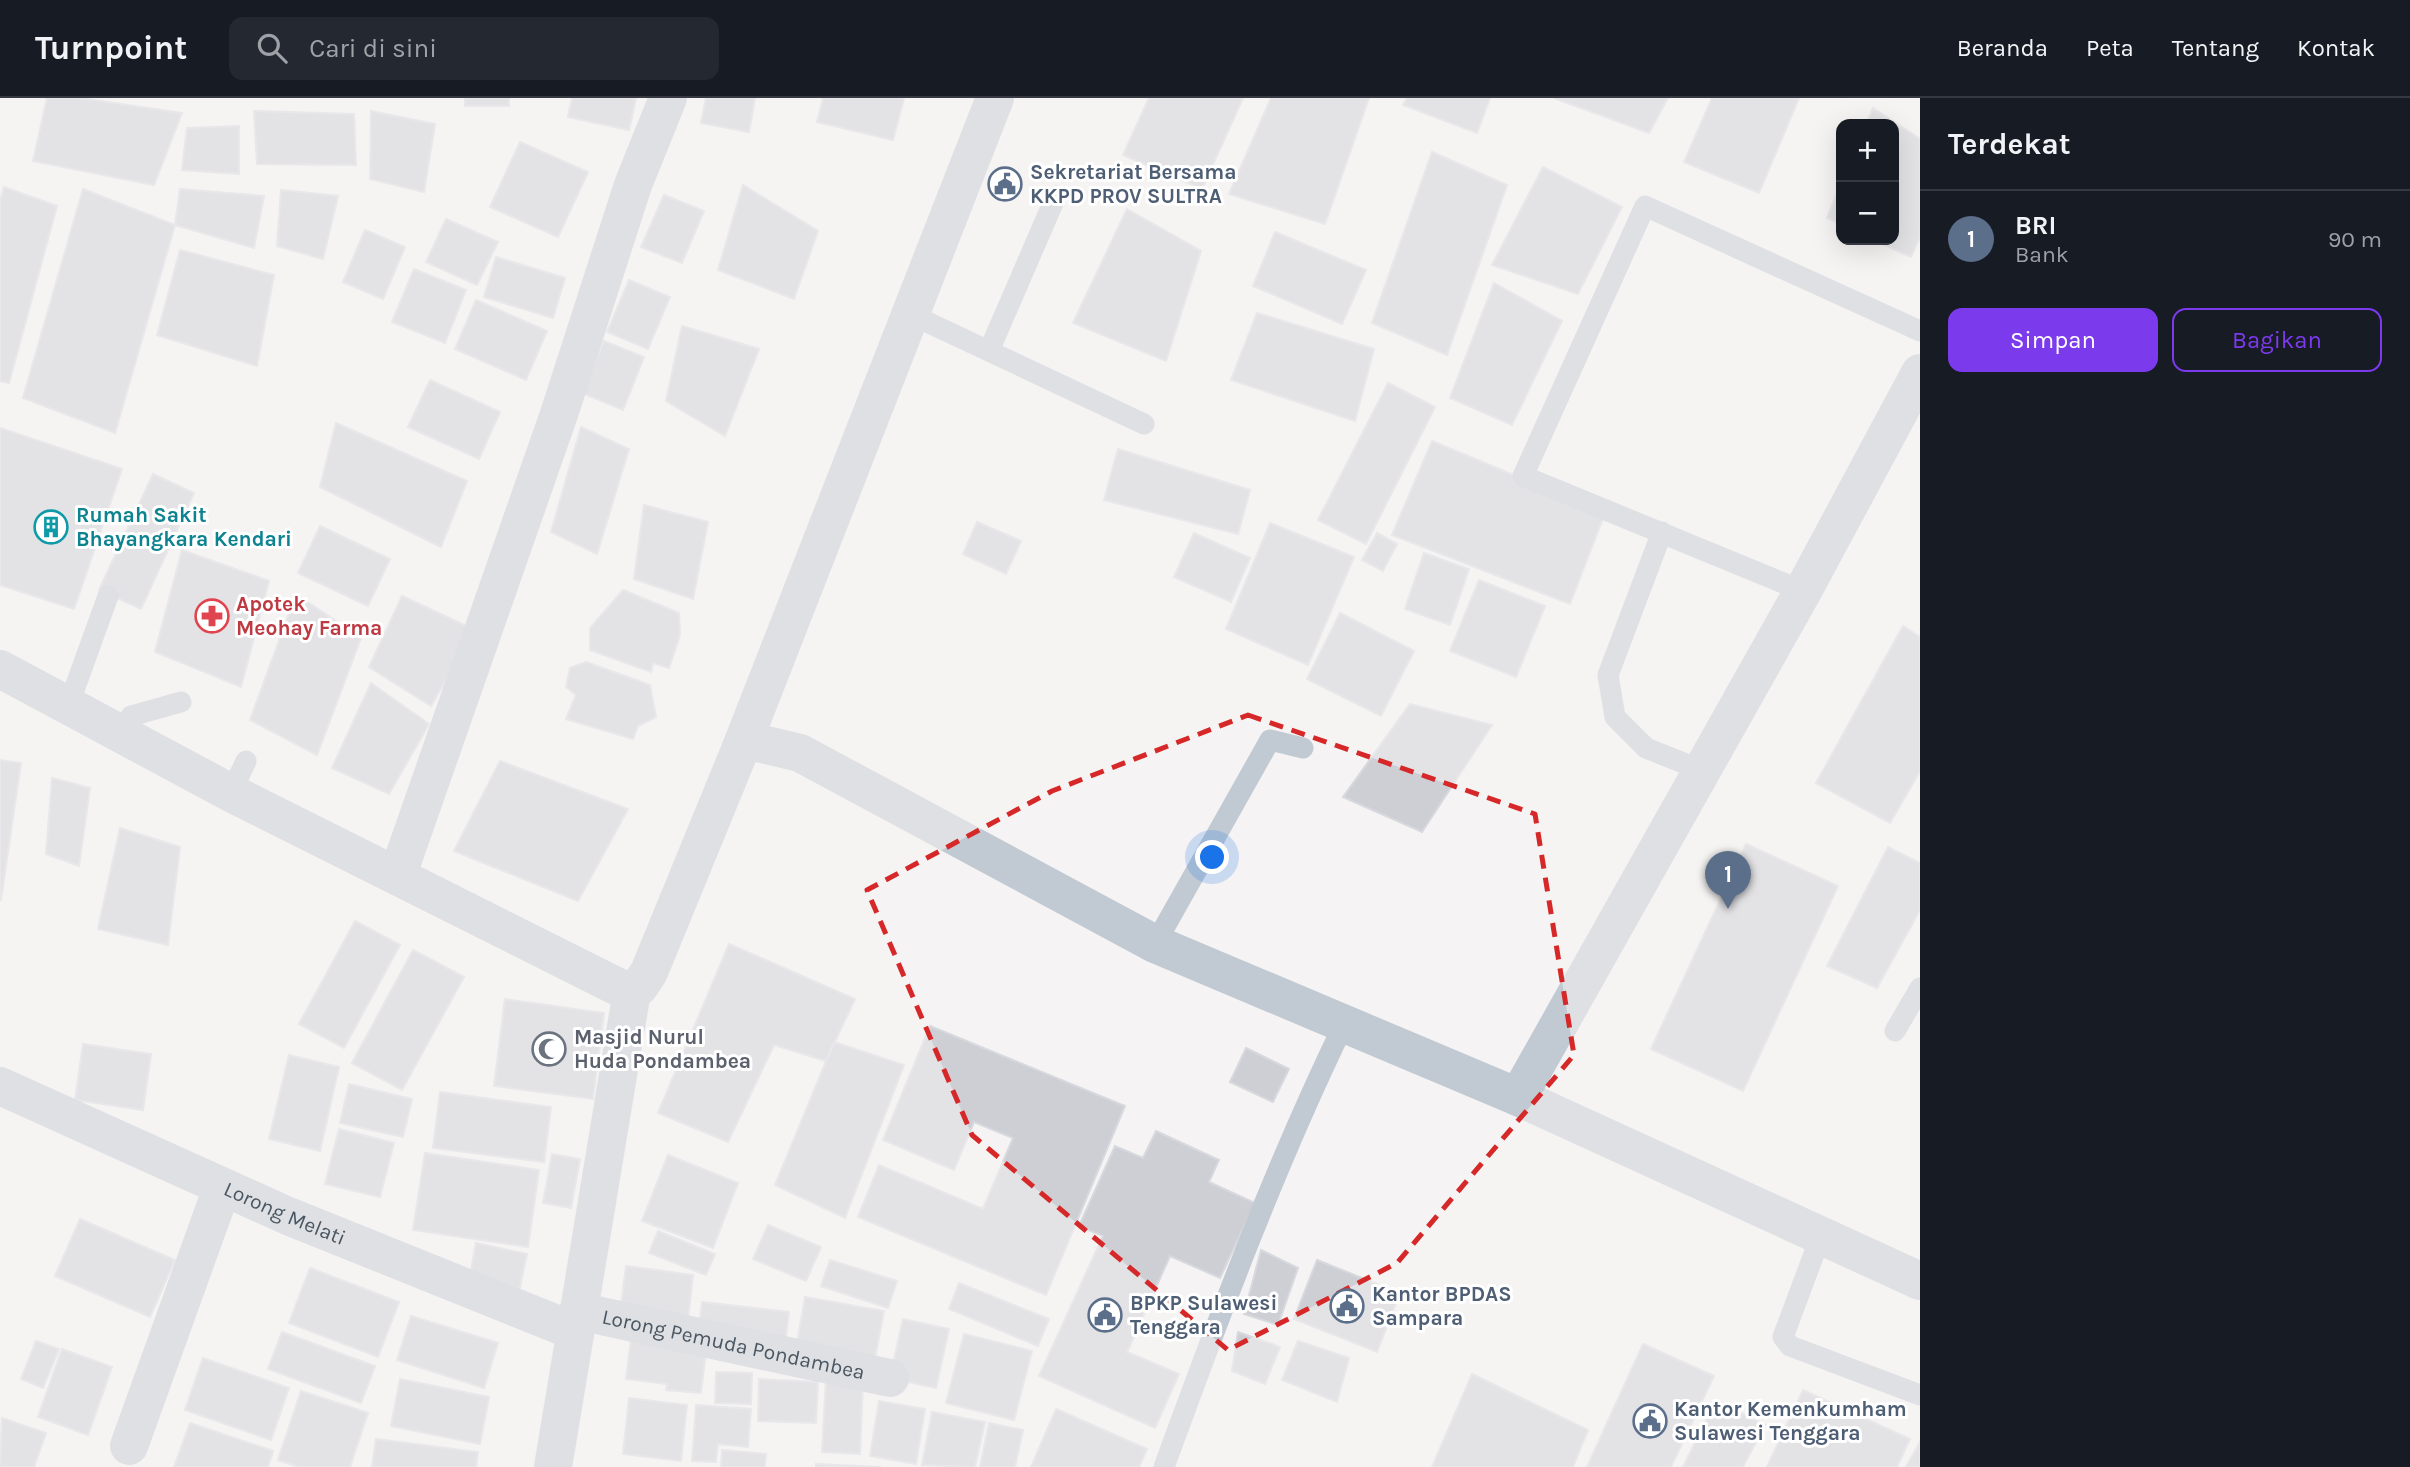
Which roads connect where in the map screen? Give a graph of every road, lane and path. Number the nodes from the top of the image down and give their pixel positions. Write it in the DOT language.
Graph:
graph roads {
  1 [pos="668,98"];
  2 [pos="995,98"];
  3 [pos="1056,195"];
  4 [pos="909,314"];
  5 [pos="1920,331"];
  6 [pos="989,351"];
  7 [pos="1920,373"];
  8 [pos="1144,424"];
  9 [pos="1662,532"];
  10 [pos="1803,591"];
  11 [pos="108,596"];
  12 [pos="0,669"];
  13 [pos="181,702"];
  14 [pos="69,704"];
  15 [pos="123,734"];
  16 [pos="742,745"];
  17 [pos="1303,748"];
  18 [pos="1700,770"];
  19 [pos="398,874"];
  20 [pos="1155,944"];
  21 [pos="1920,988"];
  22 [pos="632,991"];
  23 [pos="1344,1024"];
  24 [pos="1895,1031"];
  25 [pos="0,1086"];
  26 [pos="1518,1097"];
  27 [pos="222,1188"];
  28 [pos="1820,1238"];
  29 [pos="1920,1281"];
  30 [pos="576,1321"];
  31 [pos="890,1378"];
  32 [pos="1920,1395"];
  33 [pos="129,1446"];
  34 [pos="553,1467"];
  35 [pos="1164,1467"];
  1 -- 19 [label="street"];
  2 -- 4 [label="street"];
  3 -- 6 [label="lane"];
  4 -- 6 [label="lane"];
  4 -- 16 [label="street"];
  5 -- 9 [label="lane"];
  6 -- 8 [label="lane"];
  7 -- 10 [label="street"];
  9 -- 10 [label="lane"];
  9 -- 18 [label="lane"];
  10 -- 18 [label="street"];
  11 -- 14 [label="lane"];
  12 -- 14 [label="street"];
  13 -- 15 [label="lane"];
  14 -- 15 [label="street"];
  15 -- 19 [label="street"];
  16 -- 20 [label="street"];
  16 -- 22 [label="street"];
  17 -- 20 [label="lane"];
  18 -- 26 [label="street"];
  19 -- 22 [label="street"];
  20 -- 23 [label="street"];
  21 -- 24 [label="lane"];
  22 -- 30 [label="street"];
  23 -- 26 [label="street"];
  23 -- 35 [label="lane"];
  25 -- 27 [label="street, Lorong Melati"];
  26 -- 28 [label="street"];
  27 -- 30 [label="street, Lorong Melati"];
  27 -- 33 [label="street"];
  28 -- 29 [label="street"];
  28 -- 32 [label="lane"];
  30 -- 31 [label="street, Lorong Pemuda Pondambea"];
  30 -- 34 [label="street"];
}
